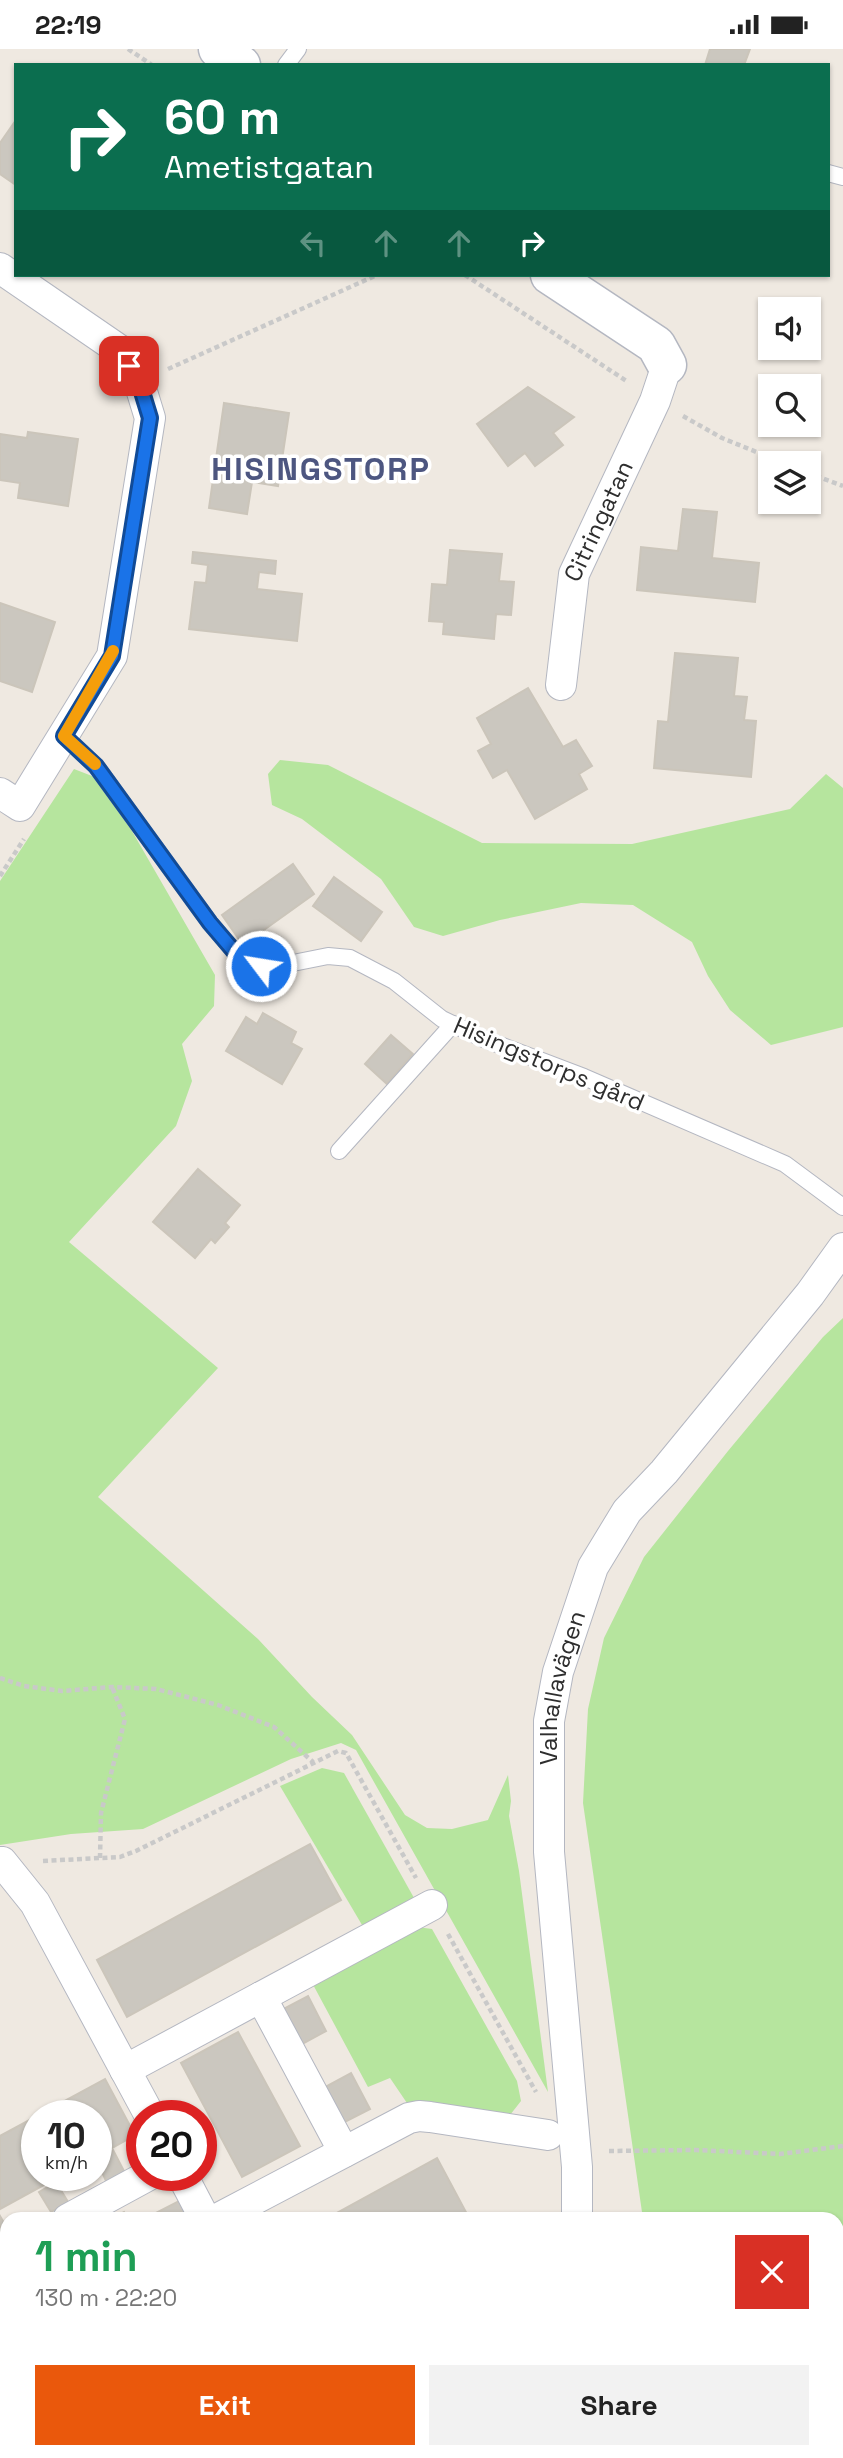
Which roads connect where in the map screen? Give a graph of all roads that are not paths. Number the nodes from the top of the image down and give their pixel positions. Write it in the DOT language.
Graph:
graph roads {
  1 [pos="218,49"];
  2 [pos="238,63"];
  3 [pos="0,268"];
  4 [pos="553,277"];
  5 [pos="667,365"];
  6 [pos="561,685"];
  7 [pos="64,736"];
  8 [pos="0,793"];
  9 [pos="453,1024"];
  10 [pos="339,1151"];
  11 [pos="843,1207"];
  12 [pos="843,1248"];
  13 [pos="2,1863"];
  14 [pos="432,1905"];
  15 [pos="261,1997"];
  16 [pos="125,2070"];
  17 [pos="141,2100"];
  18 [pos="548,2135"];
  19 [pos="344,2152"];
  20 [pos="126,2187"];
  21 [pos="190,2191"];
  22 [pos="81,2212"];
  23 [pos="201,2212"];
  24 [pos="230,2212"];
  25 [pos="577,2212"];
  1 -- 2 [label="street"];
  3 -- 7 [label="street"];
  4 -- 5 [label="street"];
  5 -- 6 [label="street, Citringatan"];
  7 -- 8 [label="street"];
  7 -- 9 [label="lane, Hisingstorps gård"];
  9 -- 10 [label="lane"];
  9 -- 11 [label="lane, Hisingstorps gård"];
  12 -- 25 [label="street, Valhallavägen"];
  13 -- 16 [label="street"];
  14 -- 15 [label="street"];
  15 -- 16 [label="street"];
  15 -- 19 [label="street"];
  16 -- 17 [label="street"];
  18 -- 19 [label="street"];
  19 -- 24 [label="street"];
  20 -- 22 [label="street"];
  21 -- 23 [label="street"];
}
